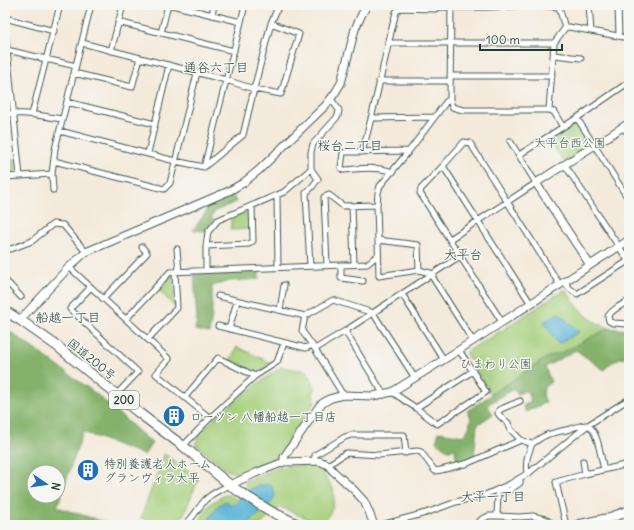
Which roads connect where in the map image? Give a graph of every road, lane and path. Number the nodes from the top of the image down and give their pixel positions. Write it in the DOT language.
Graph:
graph roads {
  1 [pos="60,5"];
  2 [pos="91,5"];
  3 [pos="123,5"];
  4 [pos="168,5"];
  5 [pos="172,5"];
  6 [pos="214,5"];
  7 [pos="245,5"];
  8 [pos="279,5"];
  9 [pos="367,5"];
  10 [pos="531,5"];
  11 [pos="540,5"];
  12 [pos="589,5"];
  13 [pos="618,5"];
  14 [pos="436,6"];
  15 [pos="451,6"];
  16 [pos="560,6"];
  17 [pos="212,15"];
  18 [pos="5,18"];
  19 [pos="118,22"];
  20 [pos="241,22"];
  21 [pos="271,24"];
  22 [pos="565,28"];
  23 [pos="5,30"];
  24 [pos="54,31"];
  25 [pos="591,31"];
  26 [pos="162,33"];
  27 [pos="619,36"];
  28 [pos="629,38"];
  29 [pos="388,42"];
  30 [pos="82,43"];
  31 [pos="450,43"];
  32 [pos="554,43"];
  33 [pos="7,50"];
  34 [pos="111,51"];
  35 [pos="234,51"];
  36 [pos="554,55"];
  37 [pos="140,58"];
  38 [pos="581,58"];
  39 [pos="46,59"];
  40 [pos="169,65"];
  41 [pos="76,66"];
  42 [pos="74,73"];
  43 [pos="197,73"];
  44 [pos="552,76"];
  45 [pos="450,79"];
  46 [pos="226,80"];
  47 [pos="380,81"];
  48 [pos="629,82"];
  49 [pos="254,89"];
  50 [pos="331,99"];
  51 [pos="450,99"];
  52 [pos="67,102"];
  53 [pos="550,110"];
  54 [pos="14,113"];
  55 [pos="5,114"];
  56 [pos="32,114"];
  57 [pos="434,117"];
  58 [pos="371,118"];
  59 [pos="577,118"];
  60 [pos="62,119"];
  61 [pos="155,124"];
  62 [pos="626,125"];
  63 [pos="563,127"];
  64 [pos="60,131"];
  65 [pos="629,135"];
  66 [pos="510,141"];
  67 [pos="594,145"];
  68 [pos="410,150"];
  69 [pos="362,152"];
  70 [pos="148,153"];
  71 [pos="519,155"];
  72 [pos="54,161"];
  73 [pos="175,161"];
  74 [pos="565,165"];
  75 [pos="443,166"];
  76 [pos="204,167"];
  77 [pos="311,169"];
  78 [pos="393,172"];
  79 [pos="52,174"];
  80 [pos="20,176"];
  81 [pos="5,177"];
  82 [pos="536,183"];
  83 [pos="53,190"];
  84 [pos="277,195"];
  85 [pos="629,200"];
  86 [pos="507,202"];
  87 [pos="377,205"];
  88 [pos="252,206"];
  89 [pos="352,206"];
  90 [pos="478,221"];
  91 [pos="450,239"];
  92 [pos="378,240"];
  93 [pos="629,240"];
  94 [pos="206,246"];
  95 [pos="5,247"];
  96 [pos="142,247"];
  97 [pos="618,247"];
  98 [pos="177,249"];
  99 [pos="86,252"];
  100 [pos="378,255"];
  101 [pos="460,256"];
  102 [pos="629,262"];
  103 [pos="354,264"];
  104 [pos="327,265"];
  105 [pos="341,265"];
  106 [pos="590,265"];
  107 [pos="310,266"];
  108 [pos="70,267"];
  109 [pos="278,267"];
  110 [pos="206,270"];
  111 [pos="419,270"];
  112 [pos="177,272"];
  113 [pos="433,274"];
  114 [pos="5,280"];
  115 [pos="362,280"];
  116 [pos="562,283"];
  117 [pos="284,285"];
  118 [pos="91,287"];
  119 [pos="402,294"];
  120 [pos="218,296"];
  121 [pos="21,297"];
  122 [pos="103,299"];
  123 [pos="236,301"];
  124 [pos="629,301"];
  125 [pos="531,304"];
  126 [pos="280,310"];
  127 [pos="5,311"];
  128 [pos="373,313"];
  129 [pos="305,316"];
  130 [pos="126,319"];
  131 [pos="20,320"];
  132 [pos="502,322"];
  133 [pos="629,324"];
  134 [pos="218,326"];
  135 [pos="229,329"];
  136 [pos="345,331"];
  137 [pos="148,339"];
  138 [pos="473,341"];
  139 [pos="284,343"];
  140 [pos="314,347"];
  141 [pos="460,350"];
  142 [pos="444,360"];
  143 [pos="472,371"];
  144 [pos="255,376"];
  145 [pos="415,378"];
  146 [pos="392,392"];
  147 [pos="117,394"];
  148 [pos="343,395"];
  149 [pos="384,395"];
  150 [pos="185,397"];
  151 [pos="629,399"];
  152 [pos="520,401"];
  153 [pos="416,408"];
  154 [pos="210,418"];
  155 [pos="588,426"];
  156 [pos="521,440"];
  157 [pos="532,444"];
  158 [pos="183,446"];
  159 [pos="406,453"];
  160 [pos="583,460"];
  161 [pos="284,462"];
  162 [pos="314,462"];
  163 [pos="629,464"];
  164 [pos="328,465"];
  165 [pos="604,470"];
  166 [pos="527,473"];
  167 [pos="585,474"];
  168 [pos="520,478"];
  169 [pos="230,485"];
  170 [pos="629,512"];
  171 [pos="497,516"];
  172 [pos="602,522"];
  173 [pos="185,525"];
  174 [pos="299,525"];
  175 [pos="374,525"];
  176 [pos="381,525"];
  177 [pos="476,525"];
  178 [pos="555,525"];
  179 [pos="566,525"];
  180 [pos="578,525"];
  1 -- 24 [label="street"];
  2 -- 30 [label="street"];
  3 -- 19 [label="street"];
  4 -- 26 [label="street"];
  5 -- 17 [label="street"];
  6 -- 17 [label="street"];
  7 -- 20 [label="street"];
  8 -- 21 [label="street"];
  9 -- 50 [label="street"];
  10 -- 15 [label="street"];
  11 -- 16 [label="street"];
  12 -- 25 [label="street"];
  13 -- 27 [label="street"];
  14 -- 15 [label="street"];
  14 -- 29 [label="street"];
  15 -- 31 [label="street"];
  16 -- 22 [label="street"];
  17 -- 20 [label="street"];
  18 -- 24 [label="street"];
  19 -- 26 [label="street"];
  19 -- 34 [label="street"];
  20 -- 35 [label="street"];
  21 -- 49 [label="street"];
  21 -- 49 [label="street"];
  22 -- 25 [label="street"];
  22 -- 32 [label="street"];
  23 -- 33 [label="street"];
  24 -- 39 [label="street"];
  25 -- 27 [label="street"];
  26 -- 35 [label="street"];
  27 -- 28 [label="street"];
  29 -- 31 [label="street"];
  29 -- 47 [label="street"];
  30 -- 34 [label="street"];
  30 -- 41 [label="street"];
  31 -- 32 [label="street"];
  31 -- 45 [label="street"];
  32 -- 36 [label="street"];
  33 -- 39 [label="street"];
  33 -- 54 [label="street"];
  34 -- 37 [label="street"];
  35 -- 46 [label="street"];
  36 -- 38 [label="street"];
  36 -- 44 [label="street"];
  37 -- 40 [label="street"];
  37 -- 42 [label="street"];
  39 -- 41 [label="street"];
  39 -- 56 [label="street"];
  40 -- 43 [label="street"];
  40 -- 61 [label="street"];
  41 -- 42 [label="street"];
  42 -- 52 [label="street"];
  43 -- 46 [label="street"];
  43 -- 73 [label="street"];
  44 -- 45 [label="street"];
  44 -- 53 [label="street"];
  45 -- 47 [label="street"];
  45 -- 51 [label="street"];
  46 -- 49 [label="street"];
  46 -- 76 [label="street"];
  47 -- 58 [label="street"];
  48 -- 59 [label="street"];
  49 -- 76 [label="street"];
  50 -- 77 [label="street"];
  50 -- 99 [label="street"];
  51 -- 53 [label="street"];
  51 -- 57 [label="street"];
  52 -- 60 [label="street"];
  52 -- 61 [label="street"];
  53 -- 63 [label="street"];
  54 -- 55 [label="street"];
  54 -- 56 [label="street"];
  54 -- 80 [label="street"];
  56 -- 60 [label="street"];
  57 -- 58 [label="street"];
  57 -- 68 [label="street"];
  58 -- 69 [label="street"];
  59 -- 63 [label="street"];
  59 -- 67 [label="street"];
  60 -- 64 [label="street"];
  61 -- 70 [label="street"];
  62 -- 65 [label="street"];
  62 -- 67 [label="street"];
  63 -- 71 [label="street"];
  64 -- 70 [label="street"];
  64 -- 72 [label="street"];
  66 -- 71 [label="street"];
  67 -- 74 [label="street"];
  67 -- 85 [label="street"];
  68 -- 69 [label="street"];
  68 -- 78 [label="street"];
  69 -- 78 [label="street"];
  70 -- 73 [label="street"];
  71 -- 82 [label="street"];
  72 -- 73 [label="street"];
  72 -- 79 [label="street"];
  73 -- 76 [label="street"];
  74 -- 82 [label="street"];
  74 -- 97 [label="street"];
  75 -- 86 [label="street"];
  75 -- 90 [label="street"];
  75 -- 91 [label="street"];
  77 -- 84 [label="street"];
  77 -- 107 [label="street"];
  78 -- 87 [label="street"];
  79 -- 80 [label="street"];
  79 -- 83 [label="street"];
  80 -- 81 [label="street"];
  82 -- 86 [label="street"];
  82 -- 106 [label="street"];
  84 -- 88 [label="street"];
  84 -- 109 [label="street"];
  86 -- 90 [label="street"];
  86 -- 116 [label="street"];
  87 -- 89 [label="street"];
  87 -- 92 [label="street"];
  88 -- 94 [label="street"];
  88 -- 94 [label="street"];
  89 -- 103 [label="street"];
  89 -- 104 [label="street"];
  90 -- 91 [label="street"];
  90 -- 125 [label="street"];
  91 -- 101 [label="street"];
  92 -- 100 [label="street"];
  92 -- 111 [label="street"];
  93 -- 97 [label="street"];
  94 -- 110 [label="street"];
  95 -- 99 [label="street"];
  96 -- 122 [label="street"];
  97 -- 102 [label="street"];
  97 -- 106 [label="street"];
  98 -- 112 [label="street"];
  99 -- 108 [label="street"];
  100 -- 103 [label="street"];
  100 -- 111 [label="street"];
  101 -- 113 [label="street"];
  101 -- 132 [label="street"];
  102 -- 116 [label="street"];
  103 -- 105 [label="street"];
  104 -- 105 [label="street"];
  104 -- 107 [label="street"];
  105 -- 115 [label="street"];
  106 -- 116 [label="street"];
  107 -- 109 [label="street"];
  108 -- 118 [label="street"];
  108 -- 131 [label="street"];
  109 -- 110 [label="street"];
  110 -- 112 [label="street"];
  111 -- 113 [label="street"];
  112 -- 130 [label="street"];
  112 -- 137 [label="street"];
  113 -- 119 [label="street"];
  113 -- 138 [label="street"];
  114 -- 121 [label="street"];
  116 -- 125 [label="street"];
  117 -- 126 [label="street"];
  118 -- 122 [label="street"];
  118 -- 147 [label="street"];
  119 -- 128 [label="street"];
  119 -- 142 [label="street"];
  120 -- 123 [label="street"];
  122 -- 130 [label="street"];
  123 -- 126 [label="street"];
  123 -- 135 [label="street"];
  124 -- 133 [label="street"];
  125 -- 132 [label="street"];
  126 -- 129 [label="street"];
  127 -- 131 [label="highway, 国道200号 / 200"];
  128 -- 129 [label="street"];
  128 -- 136 [label="street"];
  128 -- 145 [label="street"];
  129 -- 140 [label="street"];
  130 -- 137 [label="street"];
  131 -- 147 [label="highway, 国道200号 / 200"];
  132 -- 138 [label="street"];
  134 -- 135 [label="street"];
  135 -- 139 [label="street"];
  136 -- 140 [label="street"];
  136 -- 149 [label="street"];
  137 -- 150 [label="street"];
  138 -- 141 [label="street"];
  139 -- 140 [label="street"];
  139 -- 144 [label="street"];
  140 -- 148 [label="street"];
  141 -- 142 [label="street"];
  141 -- 143 [label="street"];
  142 -- 145 [label="street"];
  143 -- 153 [label="street"];
  143 -- 153 [label="street"];
  144 -- 150 [label="street"];
  144 -- 154 [label="street"];
  145 -- 146 [label="street"];
  146 -- 149 [label="street"];
  146 -- 153 [label="street"];
  147 -- 158 [label="highway, 国道200号 / 200"];
  148 -- 149 [label="street"];
  148 -- 161 [label="street"];
  150 -- 154 [label="street"];
  151 -- 155 [label="street"];
  152 -- 156 [label="street"];
  154 -- 158 [label="street"];
  155 -- 157 [label="street"];
  155 -- 165 [label="street"];
  155 -- 166 [label="street"];
  156 -- 157 [label="street"];
  156 -- 159 [label="street"];
  157 -- 166 [label="street"];
  158 -- 169 [label="highway, 国道200号 / 200"];
  159 -- 162 [label="street"];
  159 -- 164 [label="street"];
  160 -- 167 [label="street"];
  161 -- 162 [label="street"];
  161 -- 169 [label="street"];
  162 -- 164 [label="street"];
  163 -- 165 [label="street"];
  164 -- 175 [label="street"];
  165 -- 167 [label="street"];
  166 -- 168 [label="street"];
  167 -- 179 [label="street"];
  168 -- 171 [label="street"];
  168 -- 176 [label="street"];
  169 -- 173 [label="street"];
  169 -- 174 [label="highway, 国道200号 / 200"];
  170 -- 172 [label="highway"];
  171 -- 177 [label="street"];
  171 -- 178 [label="street"];
  172 -- 180 [label="highway"];
}
